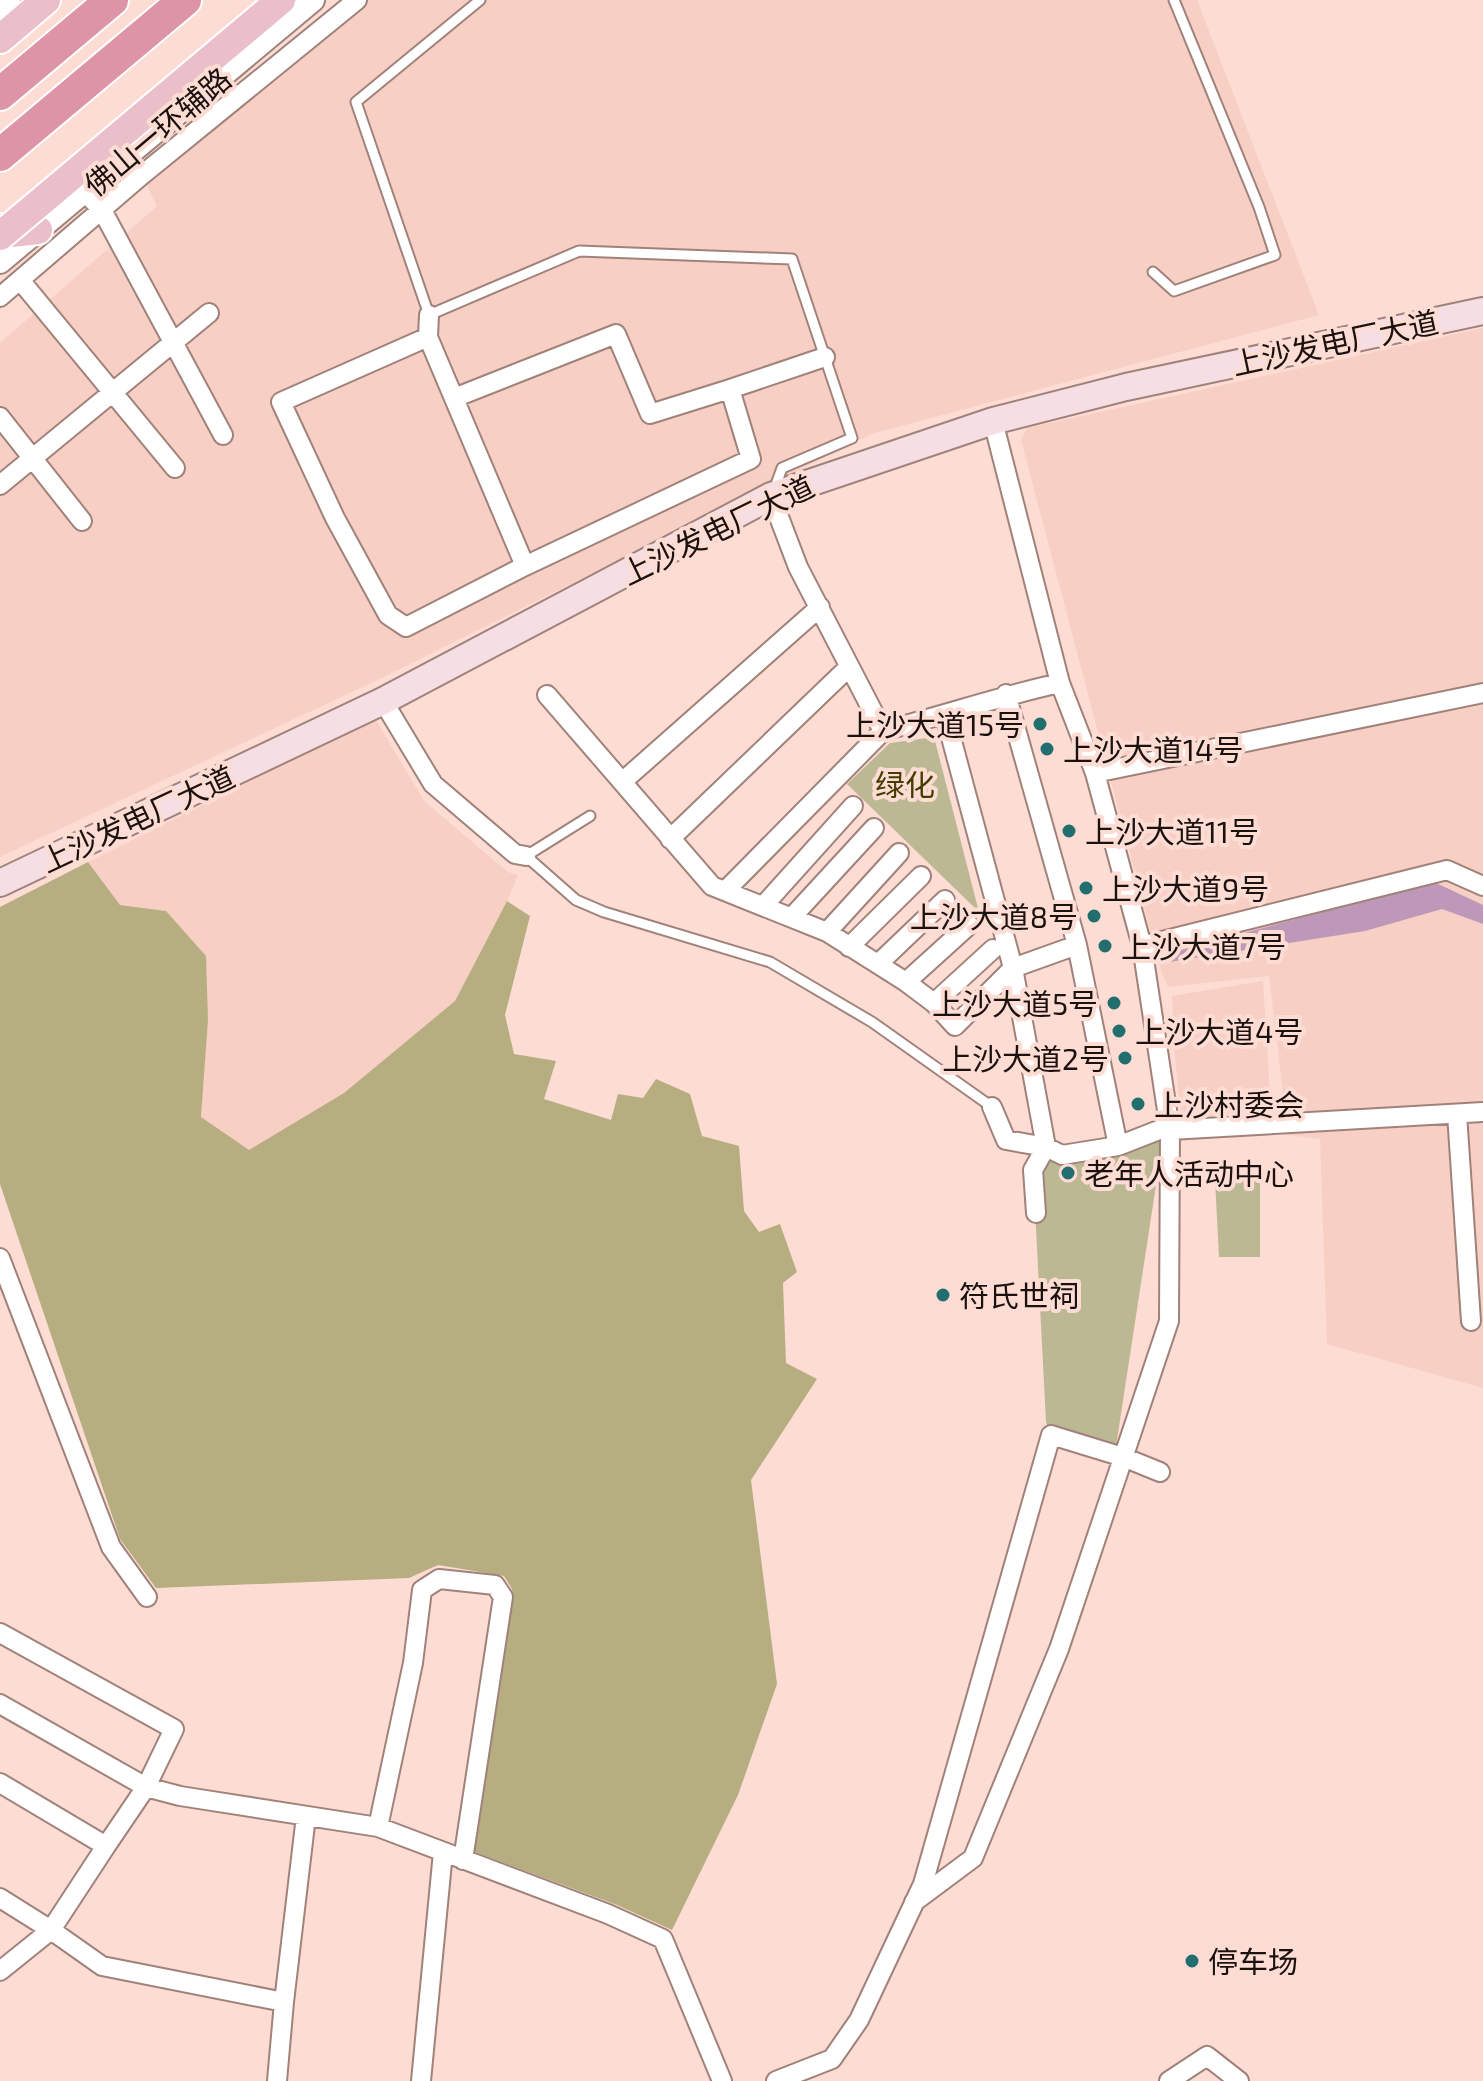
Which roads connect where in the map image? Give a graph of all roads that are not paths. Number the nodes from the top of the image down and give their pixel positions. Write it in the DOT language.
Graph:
graph roads {
  1 [pos="9,0"];
  2 [pos="46,0"];
  3 [pos="112,0"];
  4 [pos="185,0"];
  5 [pos="281,0"];
  6 [pos="313,0"];
  7 [pos="357,0"];
  8 [pos="480,0"];
  9 [pos="1174,0"];
  10 [pos="0,8"];
  11 [pos="0,39"];
  12 [pos="0,94"];
  13 [pos="0,155"];
  14 [pos="85,192"];
  15 [pos="102,210"];
  16 [pos="0,228"];
  17 [pos="38,230"];
  18 [pos="0,236"];
  19 [pos="0,262"];
  20 [pos="1153,272"];
  21 [pos="20,280"];
  22 [pos="0,297"];
  23 [pos="1483,311"];
  24 [pos="209,313"];
  25 [pos="429,315"];
  26 [pos="428,337"];
  27 [pos="173,342"];
  28 [pos="825,357"];
  29 [pos="730,389"];
  30 [pos="112,391"];
  31 [pos="454,398"];
  32 [pos="0,417"];
  33 [pos="993,421"];
  34 [pos="223,435"];
  35 [pos="32,458"];
  36 [pos="175,468"];
  37 [pos="0,485"];
  38 [pos="771,496"];
  39 [pos="82,521"];
  40 [pos="525,566"];
  41 [pos="820,607"];
  42 [pos="849,667"];
  43 [pos="1060,683"];
  44 [pos="1483,693"];
  45 [pos="1006,694"];
  46 [pos="547,695"];
  47 [pos="383,701"];
  48 [pos="945,715"];
  49 [pos="883,731"];
  50 [pos="1095,773"];
  51 [pos="622,782"];
  52 [pos="853,806"];
  53 [pos="590,816"];
  54 [pos="874,828"];
  55 [pos="670,839"];
  56 [pos="899,853"];
  57 [pos="526,856"];
  58 [pos="921,876"];
  59 [pos="0,883"];
  60 [pos="1483,886"];
  61 [pos="725,891"];
  62 [pos="945,900"];
  63 [pos="764,905"];
  64 [pos="792,917"];
  65 [pos="969,925"];
  66 [pos="827,932"];
  67 [pos="1077,945"];
  68 [pos="1142,946"];
  69 [pos="849,947"];
  70 [pos="993,949"];
  71 [pos="878,964"];
  72 [pos="1013,968"];
  73 [pos="906,982"];
  74 [pos="934,1003"];
  75 [pos="992,1107"];
  76 [pos="1483,1112"];
  77 [pos="1457,1114"];
  78 [pos="1170,1130"];
  79 [pos="1118,1146"];
  80 [pos="1046,1147"];
  81 [pos="1036,1213"];
  82 [pos="0,1258"];
  83 [pos="1471,1321"];
  84 [pos="1123,1457"];
  85 [pos="1160,1472"];
  86 [pos="147,1597"];
  87 [pos="0,1633"];
  88 [pos="0,1704"];
  89 [pos="0,1783"];
  90 [pos="146,1787"];
  91 [pos="306,1816"];
  92 [pos="378,1827"];
  93 [pos="106,1846"];
  94 [pos="443,1852"];
  95 [pos="463,1860"];
  96 [pos="0,1898"];
  97 [pos="914,1902"];
  98 [pos="51,1930"];
  99 [pos="0,1971"];
  100 [pos="284,2002"];
  101 [pos="277,2081"];
  102 [pos="421,2081"];
  103 [pos="722,2081"];
  104 [pos="776,2081"];
  105 [pos="1169,2081"];
  106 [pos="1239,2081"];
  1 -- 10 [label="street"];
  2 -- 11 [label="main road"];
  3 -- 12 [label="highway"];
  4 -- 13 [label="highway"];
  5 -- 18 [label="main road, 佛山一环辅路, bridge"];
  6 -- 14 [label="street, 佛山一环辅路"];
  7 -- 15 [label="street"];
  8 -- 25 [label="lane"];
  9 -- 20 [label="lane"];
  14 -- 15 [label="street"];
  14 -- 17 [label="street, 佛山一环辅路"];
  15 -- 21 [label="street"];
  15 -- 27 [label="street"];
  16 -- 17 [label="main road"];
  17 -- 19 [label="street, 佛山一环辅路"];
  21 -- 22 [label="street"];
  21 -- 30 [label="street"];
  23 -- 33 [label="main road, 上沙发电厂大道"];
  24 -- 27 [label="street"];
  25 -- 26 [label="street"];
  25 -- 28 [label="lane"];
  26 -- 31 [label="street"];
  26 -- 40 [label="street"];
  27 -- 30 [label="street"];
  27 -- 34 [label="street"];
  28 -- 29 [label="street"];
  28 -- 38 [label="lane"];
  29 -- 31 [label="street"];
  29 -- 40 [label="street"];
  30 -- 35 [label="street"];
  30 -- 36 [label="street"];
  31 -- 40 [label="street"];
  32 -- 35 [label="street"];
  33 -- 38 [label="main road, 上沙发电厂大道"];
  33 -- 43 [label="street"];
  35 -- 37 [label="street"];
  35 -- 39 [label="street"];
  38 -- 41 [label="street"];
  38 -- 47 [label="main road, 上沙发电厂大道"];
  41 -- 42 [label="street"];
  41 -- 51 [label="street"];
  42 -- 49 [label="street"];
  42 -- 55 [label="street"];
  43 -- 45 [label="street"];
  43 -- 50 [label="street"];
  44 -- 50 [label="street"];
  45 -- 48 [label="street"];
  45 -- 67 [label="street"];
  46 -- 51 [label="street"];
  47 -- 57 [label="street"];
  47 -- 59 [label="main road, 上沙发电厂大道"];
  48 -- 49 [label="street"];
  48 -- 72 [label="street"];
  49 -- 61 [label="street"];
  50 -- 68 [label="street"];
  51 -- 55 [label="street"];
  52 -- 63 [label="street"];
  53 -- 57 [label="lane"];
  54 -- 64 [label="street"];
  55 -- 61 [label="street"];
  56 -- 66 [label="street"];
  57 -- 75 [label="lane"];
  58 -- 69 [label="street"];
  60 -- 68 [label="street"];
  61 -- 63 [label="street"];
  62 -- 71 [label="street"];
  63 -- 64 [label="street"];
  64 -- 66 [label="street"];
  65 -- 73 [label="street"];
  66 -- 69 [label="street"];
  67 -- 72 [label="street"];
  67 -- 79 [label="street"];
  68 -- 78 [label="street"];
  69 -- 71 [label="street"];
  70 -- 74 [label="street"];
  71 -- 73 [label="street"];
  72 -- 74 [label="street"];
  72 -- 80 [label="street"];
  73 -- 74 [label="street"];
  75 -- 80 [label="street"];
  76 -- 77 [label="street"];
  77 -- 78 [label="street"];
  77 -- 83 [label="street"];
  78 -- 79 [label="street"];
  78 -- 84 [label="street"];
  79 -- 80 [label="street"];
  80 -- 81 [label="street"];
  82 -- 86 [label="street"];
  84 -- 85 [label="street"];
  84 -- 97 [label="street"];
  84 -- 97 [label="street"];
  87 -- 90 [label="street"];
  88 -- 90 [label="street"];
  89 -- 93 [label="street"];
  90 -- 91 [label="street"];
  90 -- 93 [label="street"];
  91 -- 92 [label="street"];
  91 -- 100 [label="street"];
  92 -- 94 [label="street"];
  92 -- 95 [label="street"];
  93 -- 98 [label="street"];
  94 -- 95 [label="street"];
  94 -- 102 [label="street"];
  95 -- 103 [label="street"];
  96 -- 98 [label="street"];
  97 -- 104 [label="street"];
  98 -- 99 [label="street"];
  98 -- 100 [label="street"];
  100 -- 101 [label="street"];
  105 -- 106 [label="street"];
}
